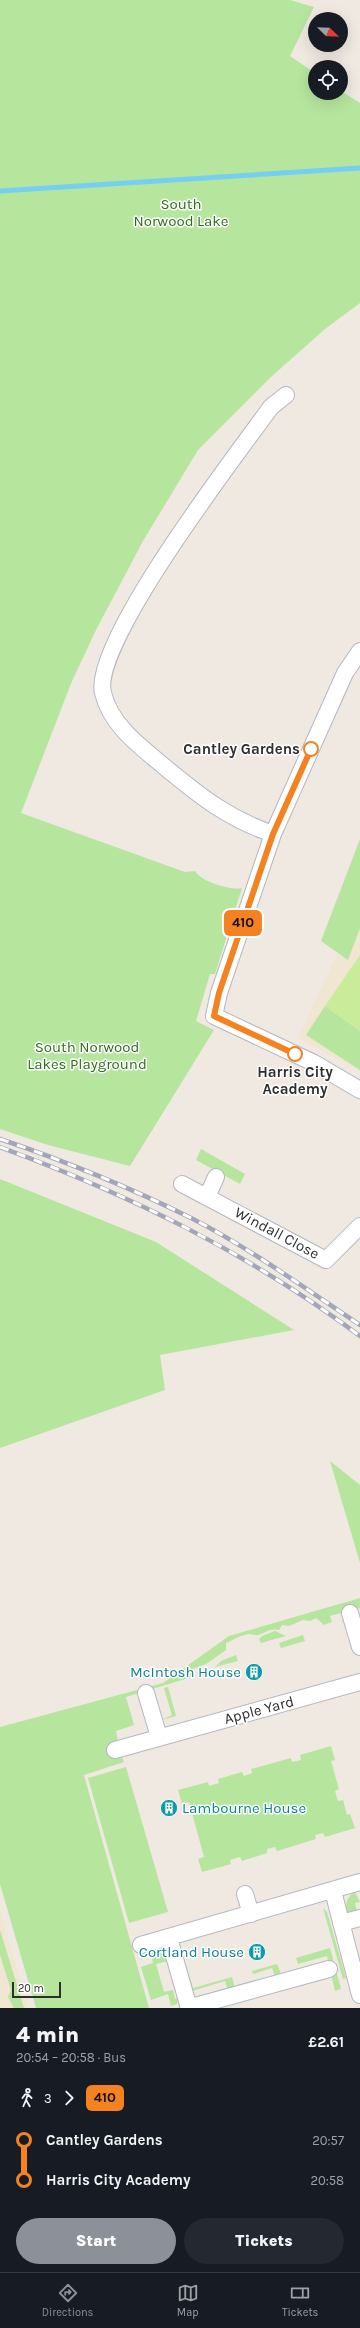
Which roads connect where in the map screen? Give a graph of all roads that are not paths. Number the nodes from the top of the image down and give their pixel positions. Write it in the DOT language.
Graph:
graph roads {
  1 [pos="286,395"];
  2 [pos="360,651"];
  3 [pos="273,834"];
  4 [pos="360,1090"];
  5 [pos="216,1177"];
  6 [pos="182,1184"];
  7 [pos="207,1197"];
  8 [pos="360,1226"];
  9 [pos="350,1613"];
  10 [pos="360,1648"];
  11 [pos="360,1682"];
  12 [pos="146,1693"];
  13 [pos="159,1737"];
  14 [pos="115,1750"];
  15 [pos="360,1882"];
  16 [pos="333,1891"];
  17 [pos="244,1894"];
  18 [pos="252,1914"];
  19 [pos="360,1918"];
  20 [pos="341,1923"];
  21 [pos="169,1938"];
  22 [pos="141,1945"];
  23 [pos="329,1969"];
  24 [pos="360,1995"];
  25 [pos="188,2008"];
  1 -- 3 [label="street"];
  2 -- 3 [label="street"];
  3 -- 4 [label="street"];
  5 -- 7 [label="street"];
  6 -- 7 [label="street, Windall Close"];
  7 -- 8 [label="street, Windall Close"];
  9 -- 10 [label="street"];
  11 -- 13 [label="street, Apple Yard"];
  12 -- 13 [label="street"];
  13 -- 14 [label="street, Apple Yard"];
  15 -- 16 [label="street"];
  16 -- 18 [label="street"];
  16 -- 20 [label="street"];
  17 -- 18 [label="street"];
  18 -- 21 [label="street"];
  19 -- 20 [label="street"];
  20 -- 24 [label="street"];
  21 -- 22 [label="street"];
  21 -- 25 [label="street"];
  23 -- 25 [label="street"];
}
